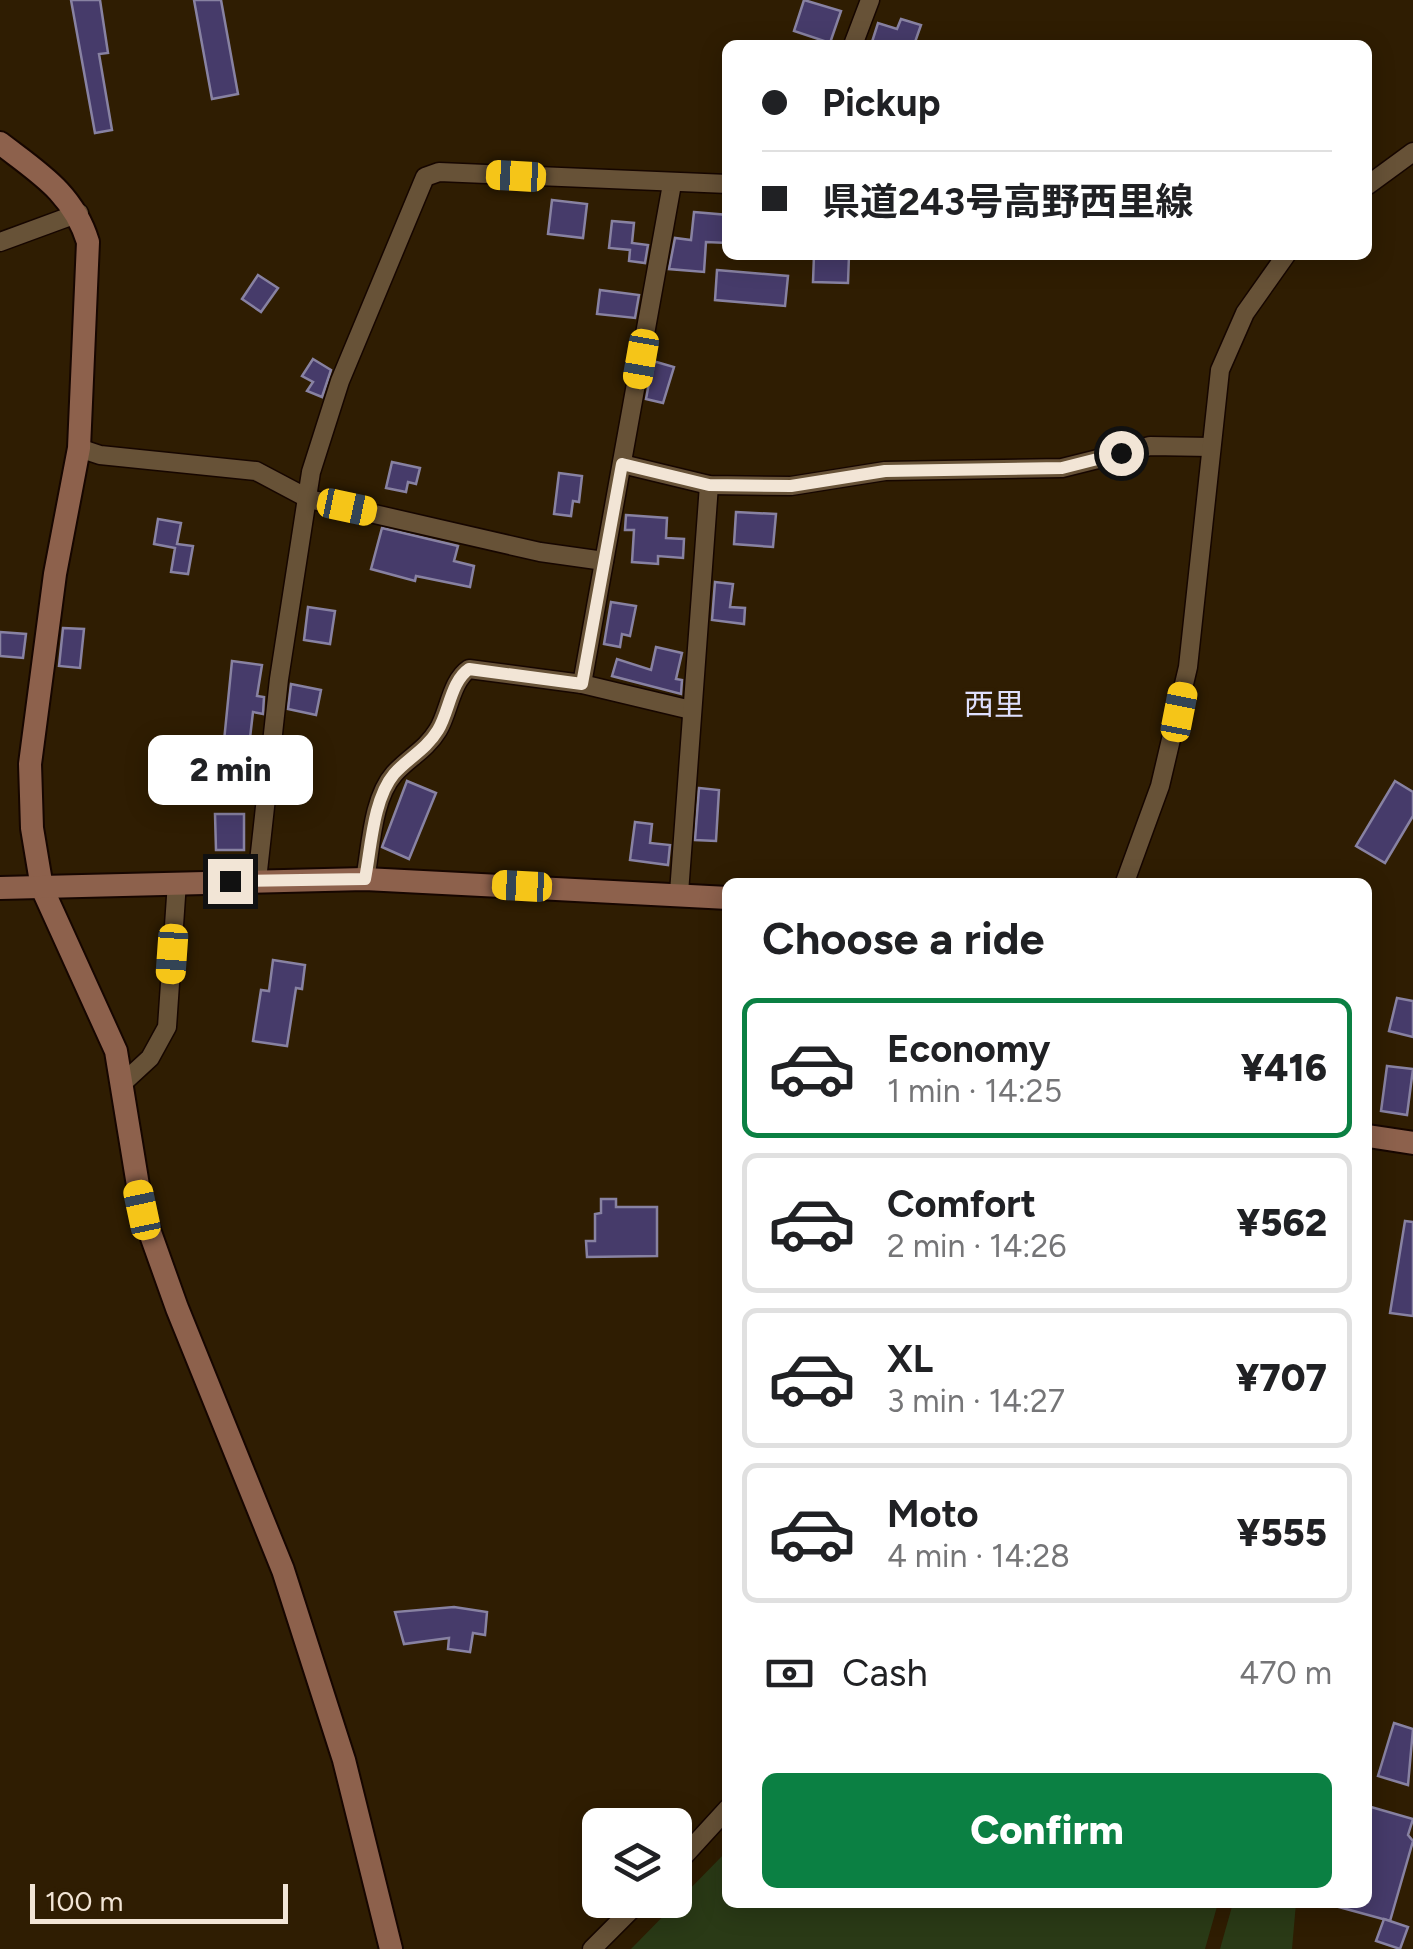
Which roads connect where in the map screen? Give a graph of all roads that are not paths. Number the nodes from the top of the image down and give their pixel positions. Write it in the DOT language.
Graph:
graph roads {
  1 [pos="870,0"];
  2 [pos="856,40"];
  3 [pos="0,143"];
  4 [pos="1413,152"];
  5 [pos="1372,183"];
  6 [pos="672,184"];
  7 [pos="722,184"];
  8 [pos="80,213"];
  9 [pos="0,242"];
  10 [pos="1282,260"];
  11 [pos="1211,447"];
  12 [pos="79,448"];
  13 [pos="622,464"];
  14 [pos="709,485"];
  15 [pos="309,499"];
  16 [pos="604,561"];
  17 [pos="582,684"];
  18 [pos="690,710"];
  19 [pos="1126,878"];
  20 [pos="365,879"];
  21 [pos="257,880"];
  22 [pos="176,882"];
  23 [pos="0,888"];
  24 [pos="42,888"];
  25 [pos="679,893"];
  26 [pos="722,897"];
  27 [pos="124,1082"];
  28 [pos="1372,1137"];
  29 [pos="1413,1144"];
  30 [pos="722,1815"];
  31 [pos="692,1847"];
  32 [pos="623,1918"];
  33 [pos="391,1949"];
  34 [pos="592,1949"];
  1 -- 2 [label="street"];
  3 -- 8 [label="street"];
  4 -- 5 [label="street"];
  6 -- 7 [label="street"];
  6 -- 13 [label="street"];
  6 -- 15 [label="street"];
  8 -- 9 [label="street"];
  8 -- 12 [label="street"];
  10 -- 11 [label="street"];
  11 -- 14 [label="street"];
  11 -- 19 [label="street"];
  12 -- 15 [label="street"];
  12 -- 24 [label="street"];
  13 -- 14 [label="street"];
  13 -- 16 [label="street"];
  14 -- 18 [label="street"];
  15 -- 16 [label="street"];
  15 -- 21 [label="street"];
  16 -- 17 [label="street"];
  17 -- 18 [label="street"];
  17 -- 20 [label="street"];
  18 -- 25 [label="street"];
  20 -- 21 [label="street"];
  20 -- 25 [label="street"];
  21 -- 22 [label="street"];
  22 -- 24 [label="street"];
  22 -- 27 [label="street"];
  23 -- 24 [label="street"];
  24 -- 27 [label="street"];
  25 -- 26 [label="street"];
  27 -- 33 [label="street"];
  28 -- 29 [label="street"];
  30 -- 31 [label="street"];
  32 -- 34 [label="street"];
}
